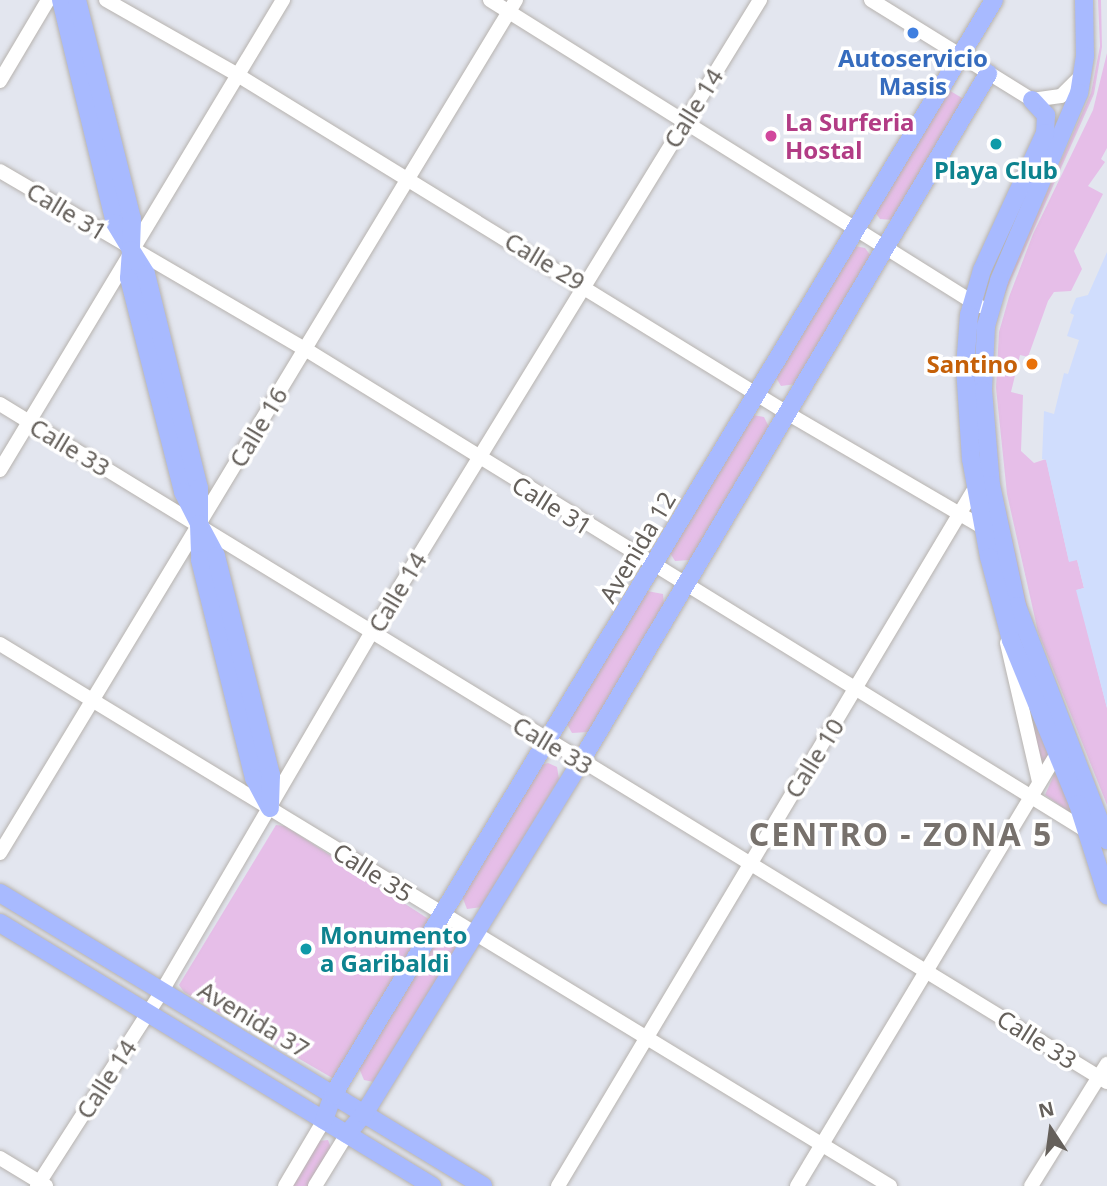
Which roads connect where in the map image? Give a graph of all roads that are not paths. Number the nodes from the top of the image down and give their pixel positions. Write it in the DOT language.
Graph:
graph roads {
  1 [pos="48,0"];
  2 [pos="61,0"];
  3 [pos="77,0"];
  4 [pos="106,0"];
  5 [pos="283,0"];
  6 [pos="490,0"];
  7 [pos="760,0"];
  8 [pos="871,0"];
  9 [pos="994,0"];
  10 [pos="1084,0"];
  11 [pos="512,6"];
  12 [pos="960,58"];
  13 [pos="236,74"];
  14 [pos="988,74"];
  15 [pos="1083,74"];
  16 [pos="0,81"];
  17 [pos="1032,100"];
  18 [pos="685,121"];
  19 [pos="0,171"];
  20 [pos="408,178"];
  21 [pos="857,229"];
  22 [pos="886,246"];
  23 [pos="131,250"];
  24 [pos="583,284"];
  25 [pos="971,301"];
  26 [pos="989,312"];
  27 [pos="305,349"];
  28 [pos="758,394"];
  29 [pos="0,404"];
  30 [pos="787,413"];
  31 [pos="29,422"];
  32 [pos="478,458"];
  33 [pos="0,470"];
  34 [pos="983,487"];
  35 [pos="960,513"];
  36 [pos="199,524"];
  37 [pos="982,527"];
  38 [pos="654,567"];
  39 [pos="685,586"];
  40 [pos="1002,610"];
  41 [pos="371,634"];
  42 [pos="0,644"];
  43 [pos="857,691"];
  44 [pos="94,697"];
  45 [pos="548,742"];
  46 [pos="1058,752"];
  47 [pos="580,761"];
  48 [pos="1039,782"];
  49 [pos="1031,797"];
  50 [pos="270,808"];
  51 [pos="1086,832"];
  52 [pos="1106,838"];
  53 [pos="0,853"];
  54 [pos="748,863"];
  55 [pos="0,893"];
  56 [pos="1107,895"];
  57 [pos="442,915"];
  58 [pos="0,923"];
  59 [pos="474,933"];
  60 [pos="926,970"];
  61 [pos="162,991"];
  62 [pos="148,1013"];
  63 [pos="647,1036"];
  64 [pos="1107,1064"];
  65 [pos="1103,1080"];
  66 [pos="333,1096"];
  67 [pos="365,1114"];
  68 [pos="324,1121"];
  69 [pos="347,1134"];
  70 [pos="823,1144"];
  71 [pos="0,1158"];
  72 [pos="41,1185"];
  73 [pos="285,1186"];
  74 [pos="315,1186"];
  75 [pos="432,1186"];
  76 [pos="483,1186"];
  77 [pos="558,1186"];
  78 [pos="797,1186"];
  79 [pos="890,1186"];
  80 [pos="1031,1186"];
  1 -- 16 [label="street"];
  2 -- 23 [label="main road"];
  3 -- 23 [label="main road"];
  4 -- 13 [label="street, Calle 29"];
  5 -- 13 [label="street"];
  6 -- 11 [label="street"];
  7 -- 18 [label="street, Calle 14"];
  8 -- 12 [label="street"];
  9 -- 12 [label="main road, Avenida 12"];
  10 -- 15 [label="main road"];
  11 -- 18 [label="street"];
  11 -- 20 [label="street, Calle 16"];
  12 -- 14 [label="street"];
  12 -- 21 [label="main road, Avenida 12"];
  13 -- 20 [label="street, Calle 29"];
  13 -- 23 [label="street"];
  14 -- 17 [label="street"];
  14 -- 22 [label="main road"];
  15 -- 17 [label="street"];
  15 -- 26 [label="main road"];
  17 -- 25 [label="main road"];
  18 -- 21 [label="street"];
  18 -- 24 [label="street, Calle 14"];
  19 -- 23 [label="street, Calle 31"];
  20 -- 24 [label="street, Calle 29"];
  20 -- 27 [label="street, Calle 16"];
  21 -- 22 [label="street"];
  21 -- 28 [label="main road, Avenida 12"];
  22 -- 25 [label="street"];
  22 -- 30 [label="main road"];
  23 -- 27 [label="street, Calle 31"];
  23 -- 31 [label="street"];
  23 -- 36 [label="main road"];
  24 -- 28 [label="street, Calle 29"];
  24 -- 32 [label="street, Calle 14"];
  25 -- 26 [label="street"];
  25 -- 34 [label="main road"];
  26 -- 34 [label="main road"];
  27 -- 32 [label="street, Calle 31"];
  27 -- 36 [label="street, Calle 16"];
  28 -- 30 [label="street, Calle 29"];
  28 -- 38 [label="main road, Avenida 12"];
  29 -- 31 [label="street, Calle 33"];
  30 -- 35 [label="street, Calle 29"];
  30 -- 39 [label="main road"];
  31 -- 33 [label="street"];
  31 -- 36 [label="street, Calle 33"];
  32 -- 38 [label="street, Calle 31"];
  32 -- 41 [label="street, Calle 14"];
  34 -- 35 [label="street, Calle 10"];
  34 -- 37 [label="main road"];
  34 -- 52 [label="main road"];
  35 -- 37 [label="street, Calle 29"];
  35 -- 43 [label="street, Calle 10"];
  36 -- 41 [label="street, Calle 33"];
  36 -- 44 [label="street, Calle 16"];
  36 -- 50 [label="main road"];
  37 -- 40 [label="main road"];
  38 -- 39 [label="street, Calle 31"];
  38 -- 45 [label="main road, Avenida 12"];
  39 -- 43 [label="street, Calle 31"];
  39 -- 47 [label="main road"];
  40 -- 46 [label="main road"];
  40 -- 48 [label="street"];
  41 -- 45 [label="street, Calle 33"];
  41 -- 50 [label="street, Calle 14"];
  42 -- 44 [label="street, Calle 35"];
  43 -- 49 [label="street, Calle 31"];
  43 -- 54 [label="street, Calle 10"];
  44 -- 50 [label="street, Calle 35"];
  44 -- 53 [label="street, Calle 16"];
  45 -- 47 [label="street, Calle 33"];
  45 -- 57 [label="main road, Avenida 12"];
  46 -- 48 [label="street"];
  46 -- 51 [label="main road"];
  47 -- 54 [label="street, Calle 33"];
  47 -- 59 [label="main road"];
  48 -- 49 [label="street"];
  49 -- 51 [label="street, Calle 31"];
  49 -- 60 [label="street"];
  50 -- 57 [label="street, Calle 35"];
  50 -- 61 [label="street, Calle 14"];
  51 -- 52 [label="street, Calle 31"];
  51 -- 56 [label="main road"];
  54 -- 60 [label="street, Calle 33"];
  54 -- 63 [label="street, Calle 10"];
  55 -- 61 [label="main road, Avenida 37"];
  57 -- 59 [label="street, Calle 35"];
  57 -- 66 [label="main road, Avenida 12"];
  58 -- 62 [label="main road, Avenida 37"];
  59 -- 63 [label="street, Calle 35"];
  59 -- 67 [label="main road"];
  60 -- 65 [label="street, Calle 33"];
  60 -- 70 [label="street"];
  61 -- 62 [label="street, Calle 14"];
  61 -- 66 [label="main road, Avenida 37"];
  62 -- 68 [label="main road, Avenida 37"];
  62 -- 72 [label="street, Calle 14"];
  63 -- 70 [label="street, Calle 35"];
  63 -- 77 [label="street, Calle 10"];
  64 -- 65 [label="street"];
  65 -- 80 [label="street"];
  66 -- 67 [label="main road, Avenida 37"];
  66 -- 68 [label="main road, Avenida 12"];
  67 -- 69 [label="main road"];
  67 -- 76 [label="main road, Avenida 37"];
  68 -- 69 [label="main road, Avenida 37"];
  68 -- 73 [label="street"];
  69 -- 74 [label="street"];
  69 -- 75 [label="main road, Avenida 37"];
  70 -- 78 [label="street"];
  70 -- 79 [label="street, Calle 35"];
  71 -- 72 [label="street"];
}
